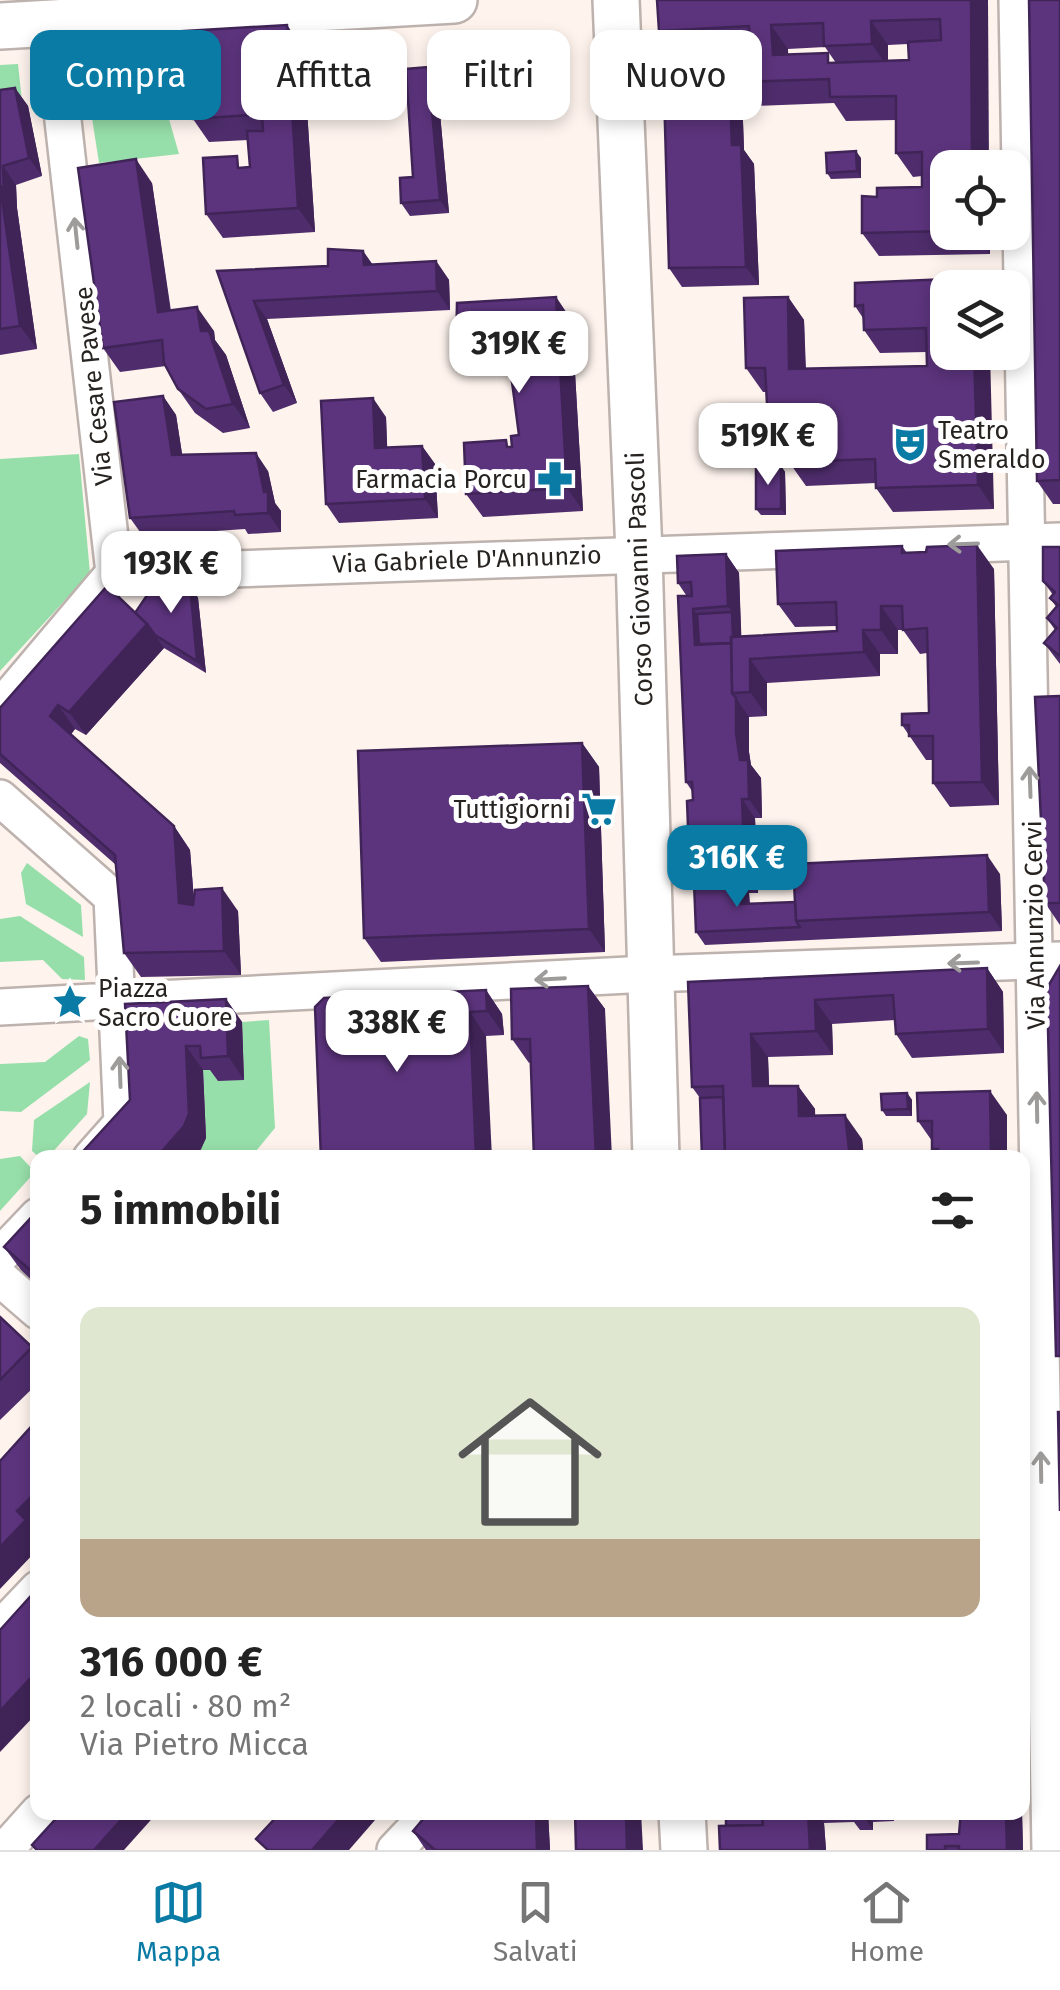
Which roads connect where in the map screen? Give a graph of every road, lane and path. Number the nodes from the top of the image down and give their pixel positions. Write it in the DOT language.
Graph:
graph roads {
  1 [pos="454,0"];
  2 [pos="616,0"];
  3 [pos="1017,0"];
  4 [pos="52,23"];
  5 [pos="0,26"];
  6 [pos="1060,540"];
  7 [pos="1024,542"];
  8 [pos="640,553"];
  9 [pos="114,573"];
  10 [pos="0,708"];
  11 [pos="0,798"];
  12 [pos="1048,960"];
  13 [pos="648,974"];
  14 [pos="105,1001"];
  15 [pos="0,1006"];
  16 [pos="98,1150"];
  17 [pos="656,1150"];
  18 [pos="30,1224"];
  19 [pos="0,1256"];
  20 [pos="0,1278"];
  21 [pos="30,1305"];
  22 [pos="1041,1411"];
  23 [pos="30,1598"];
  24 [pos="0,1629"];
  25 [pos="1043,1740"];
  26 [pos="32,1820"];
  27 [pos="423,1820"];
  28 [pos="682,1820"];
  29 [pos="5,1850"];
  30 [pos="395,1850"];
  31 [pos="684,1850"];
  32 [pos="1050,1850"];
  1 -- 4 [label="main road"];
  2 -- 8 [label="main road, Corso Giovanni Pascoli"];
  3 -- 7 [label="street, Via Annunzio Cervi"];
  4 -- 5 [label="main road"];
  9 -- 4 [label="street, Via Cesare Pavese, one-way"];
  6 -- 7 [label="street, Via Gabriele D'Annunzio"];
  7 -- 8 [label="street, Via Gabriele D'Annunzio, one-way"];
  12 -- 7 [label="street, Via Annunzio Cervi, one-way"];
  8 -- 9 [label="street, Via Gabriele D'Annunzio"];
  8 -- 13 [label="main road, Corso Giovanni Pascoli"];
  9 -- 10 [label="street"];
  11 -- 14 [label="street"];
  12 -- 13 [label="street, one-way"];
  22 -- 12 [label="street, Via Annunzio Cervi, one-way"];
  13 -- 14 [label="street, one-way"];
  13 -- 17 [label="main road, Corso Giovanni Pascoli"];
  14 -- 15 [label="street"];
  16 -- 14 [label="street, one-way"];
  18 -- 19 [label="street"];
  20 -- 21 [label="street"];
  25 -- 22 [label="street, Via Annunzio Cervi, one-way"];
  23 -- 24 [label="street"];
  25 -- 32 [label="street, Via Annunzio Cervi"];
  26 -- 29 [label="street"];
  27 -- 30 [label="street"];
  28 -- 31 [label="main road"];
}
